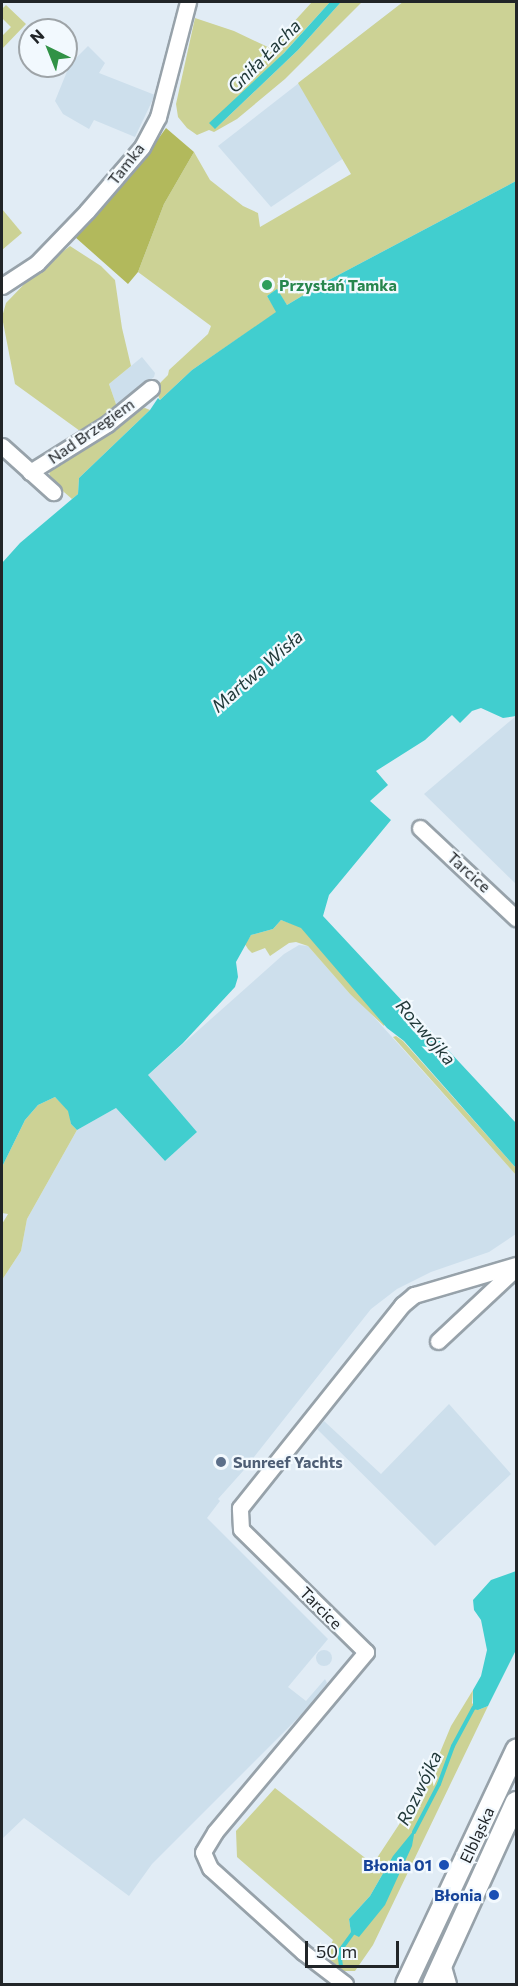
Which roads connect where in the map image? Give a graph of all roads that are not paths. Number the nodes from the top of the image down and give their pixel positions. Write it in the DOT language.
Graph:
graph roads {
  1 [pos="188,2"];
  2 [pos="2,286"];
  3 [pos="151,388"];
  4 [pos="2,446"];
  5 [pos="30,472"];
  6 [pos="53,492"];
  7 [pos="420,828"];
  8 [pos="516,918"];
  9 [pos="516,1266"];
  10 [pos="438,1341"];
  11 [pos="516,1750"];
  12 [pos="516,1802"];
  13 [pos="442,1964"];
  14 [pos="345,1984"];
  15 [pos="406,1984"];
  16 [pos="433,1984"];
  17 [pos="448,1984"];
  1 -- 2 [label="street, Tamka"];
  3 -- 5 [label="street, Nad Brzegiem"];
  4 -- 5 [label="street"];
  5 -- 6 [label="street"];
  7 -- 8 [label="street, Tarcice"];
  9 -- 10 [label="street, Tarcice"];
  9 -- 14 [label="street, Tarcice"];
  11 -- 15 [label="main road, Elbląska"];
  12 -- 13 [label="main road, Elbląska"];
  13 -- 16 [label="main road, Elbląska"];
  13 -- 17 [label="street"];
}
